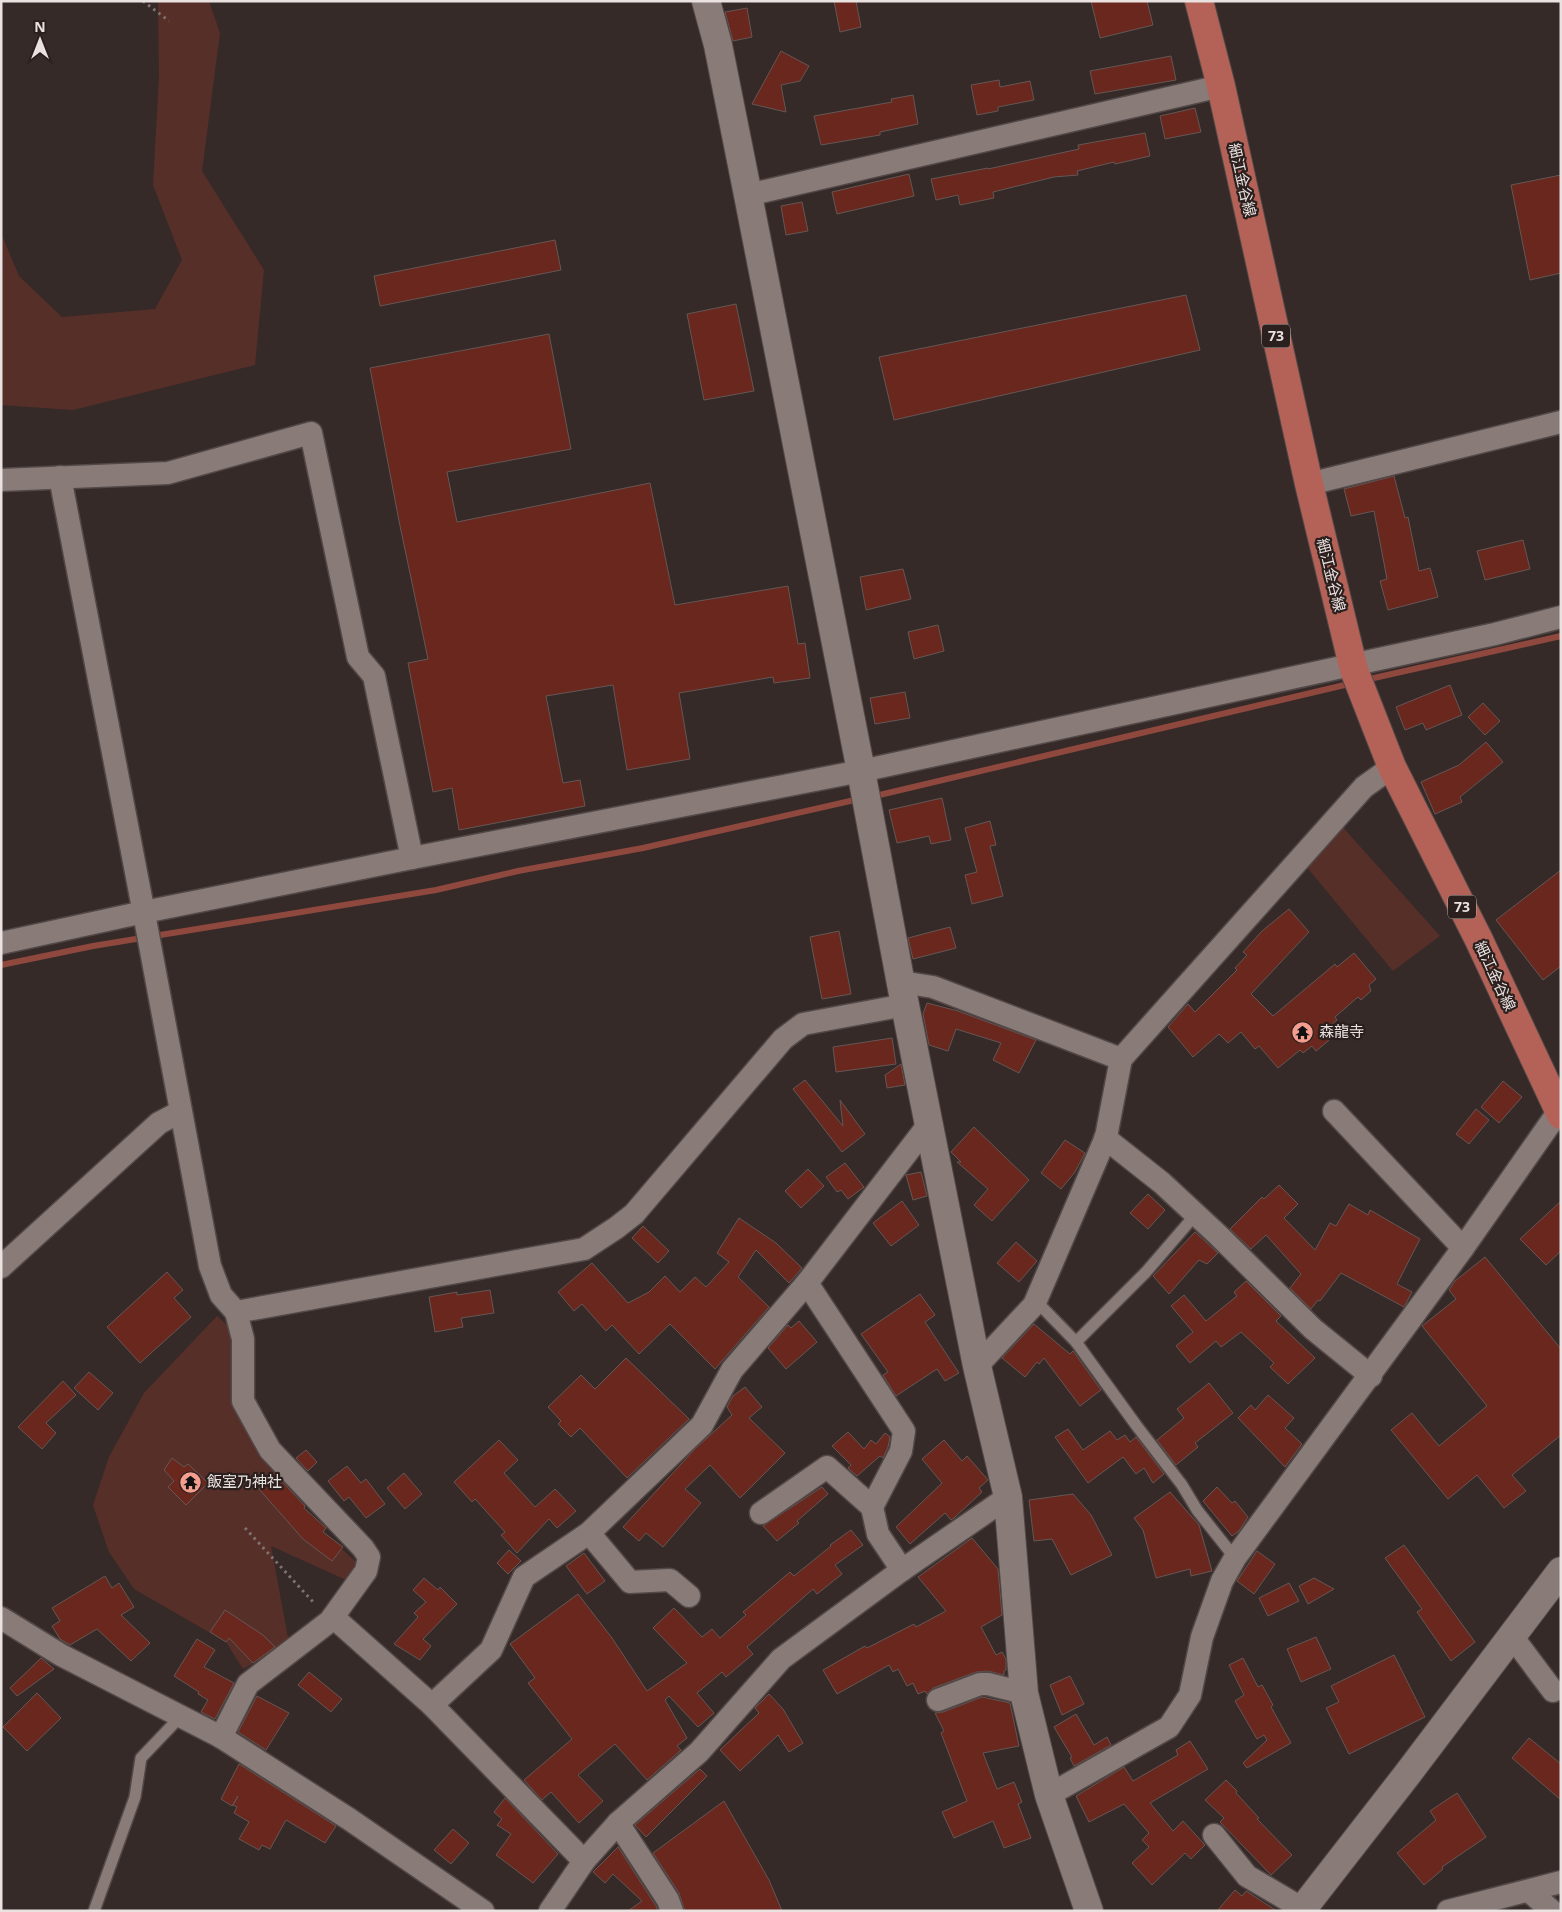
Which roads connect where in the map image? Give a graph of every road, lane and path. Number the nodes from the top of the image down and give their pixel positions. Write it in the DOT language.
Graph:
graph roads {
  1 [pos="143,1"];
  2 [pos="706,1"];
  3 [pos="1199,1"];
  4 [pos="169,21"];
  5 [pos="1221,86"];
  6 [pos="748,195"];
  7 [pos="1561,422"];
  8 [pos="60,477"];
  9 [pos="1,480"];
  10 [pos="1309,484"];
  11 [pos="1561,617"];
  12 [pos="1354,667"];
  13 [pos="1392,767"];
  14 [pos="862,778"];
  15 [pos="412,858"];
  16 [pos="145,918"];
  17 [pos="1,943"];
  18 [pos="903,993"];
  19 [pos="1121,1059"];
  20 [pos="1334,1110"];
  21 [pos="180,1112"];
  22 [pos="1560,1112"];
  23 [pos="929,1124"];
  24 [pos="1105,1138"];
  25 [pos="1196,1214"];
  26 [pos="1463,1248"];
  27 [pos="1,1267"];
  28 [pos="807,1282"];
  29 [pos="1036,1301"];
  30 [pos="236,1312"];
  31 [pos="1076,1342"];
  32 [pos="977,1366"];
  33 [pos="1371,1376"];
  34 [pos="1008,1497"];
  35 [pos="872,1507"];
  36 [pos="761,1513"];
  37 [pos="245,1528"];
  38 [pos="590,1533"];
  39 [pos="1235,1558"];
  40 [pos="902,1570"];
  41 [pos="1561,1570"];
  42 [pos="689,1596"];
  43 [pos="1,1618"];
  44 [pos="332,1619"];
  45 [pos="1512,1636"];
  46 [pos="1553,1691"];
  47 [pos="1024,1693"];
  48 [pos="938,1700"];
  49 [pos="432,1705"];
  50 [pos="181,1716"];
  51 [pos="221,1737"];
  52 [pos="1049,1795"];
  53 [pos="618,1823"];
  54 [pos="1214,1834"];
  55 [pos="584,1861"];
  56 [pos="1561,1882"];
  57 [pos="1529,1891"];
  58 [pos="1302,1910"];
  59 [pos="94,1911"];
  60 [pos="483,1911"];
  61 [pos="550,1911"];
  62 [pos="672,1911"];
  63 [pos="1089,1911"];
  64 [pos="1448,1911"];
  65 [pos="1552,1911"];
  1 -- 4 [label="path"];
  2 -- 6 [label="street"];
  3 -- 5 [label="main road, 細江金谷線 / 73"];
  5 -- 6 [label="street"];
  5 -- 10 [label="main road, 細江金谷線 / 73"];
  6 -- 14 [label="street"];
  7 -- 10 [label="street"];
  8 -- 9 [label="street"];
  8 -- 15 [label="street"];
  8 -- 16 [label="street"];
  10 -- 12 [label="main road, 細江金谷線 / 73"];
  11 -- 12 [label="street"];
  12 -- 13 [label="main road, 細江金谷線 / 73"];
  12 -- 14 [label="street"];
  13 -- 19 [label="street"];
  13 -- 22 [label="main road, 細江金谷線 / 73"];
  14 -- 15 [label="street"];
  14 -- 18 [label="street"];
  15 -- 16 [label="street"];
  16 -- 17 [label="street"];
  16 -- 21 [label="street"];
  18 -- 19 [label="street"];
  18 -- 23 [label="street"];
  18 -- 30 [label="street"];
  19 -- 24 [label="street"];
  20 -- 26 [label="street"];
  21 -- 27 [label="street"];
  21 -- 30 [label="street"];
  22 -- 26 [label="street"];
  23 -- 28 [label="street"];
  23 -- 32 [label="street"];
  24 -- 25 [label="street"];
  24 -- 29 [label="street"];
  25 -- 31 [label="lane"];
  25 -- 33 [label="street"];
  26 -- 33 [label="street"];
  28 -- 35 [label="street"];
  28 -- 38 [label="street"];
  29 -- 31 [label="lane"];
  29 -- 32 [label="street"];
  30 -- 44 [label="street"];
  31 -- 39 [label="lane"];
  32 -- 34 [label="street"];
  33 -- 39 [label="street"];
  34 -- 40 [label="street"];
  34 -- 47 [label="street"];
  35 -- 36 [label="street"];
  35 -- 40 [label="street"];
  37 -- 44 [label="path"];
  38 -- 42 [label="street"];
  38 -- 49 [label="street"];
  39 -- 52 [label="street"];
  40 -- 53 [label="street"];
  41 -- 45 [label="street"];
  43 -- 50 [label="street"];
  44 -- 49 [label="street"];
  44 -- 51 [label="street"];
  45 -- 46 [label="street"];
  45 -- 58 [label="street"];
  47 -- 48 [label="street"];
  47 -- 52 [label="street"];
  49 -- 55 [label="street"];
  50 -- 51 [label="street"];
  50 -- 59 [label="lane"];
  51 -- 60 [label="street"];
  52 -- 63 [label="street"];
  53 -- 55 [label="street"];
  53 -- 62 [label="street"];
  54 -- 58 [label="street"];
  55 -- 61 [label="street"];
  56 -- 57 [label="street"];
  57 -- 64 [label="street"];
  57 -- 65 [label="street"];
}
